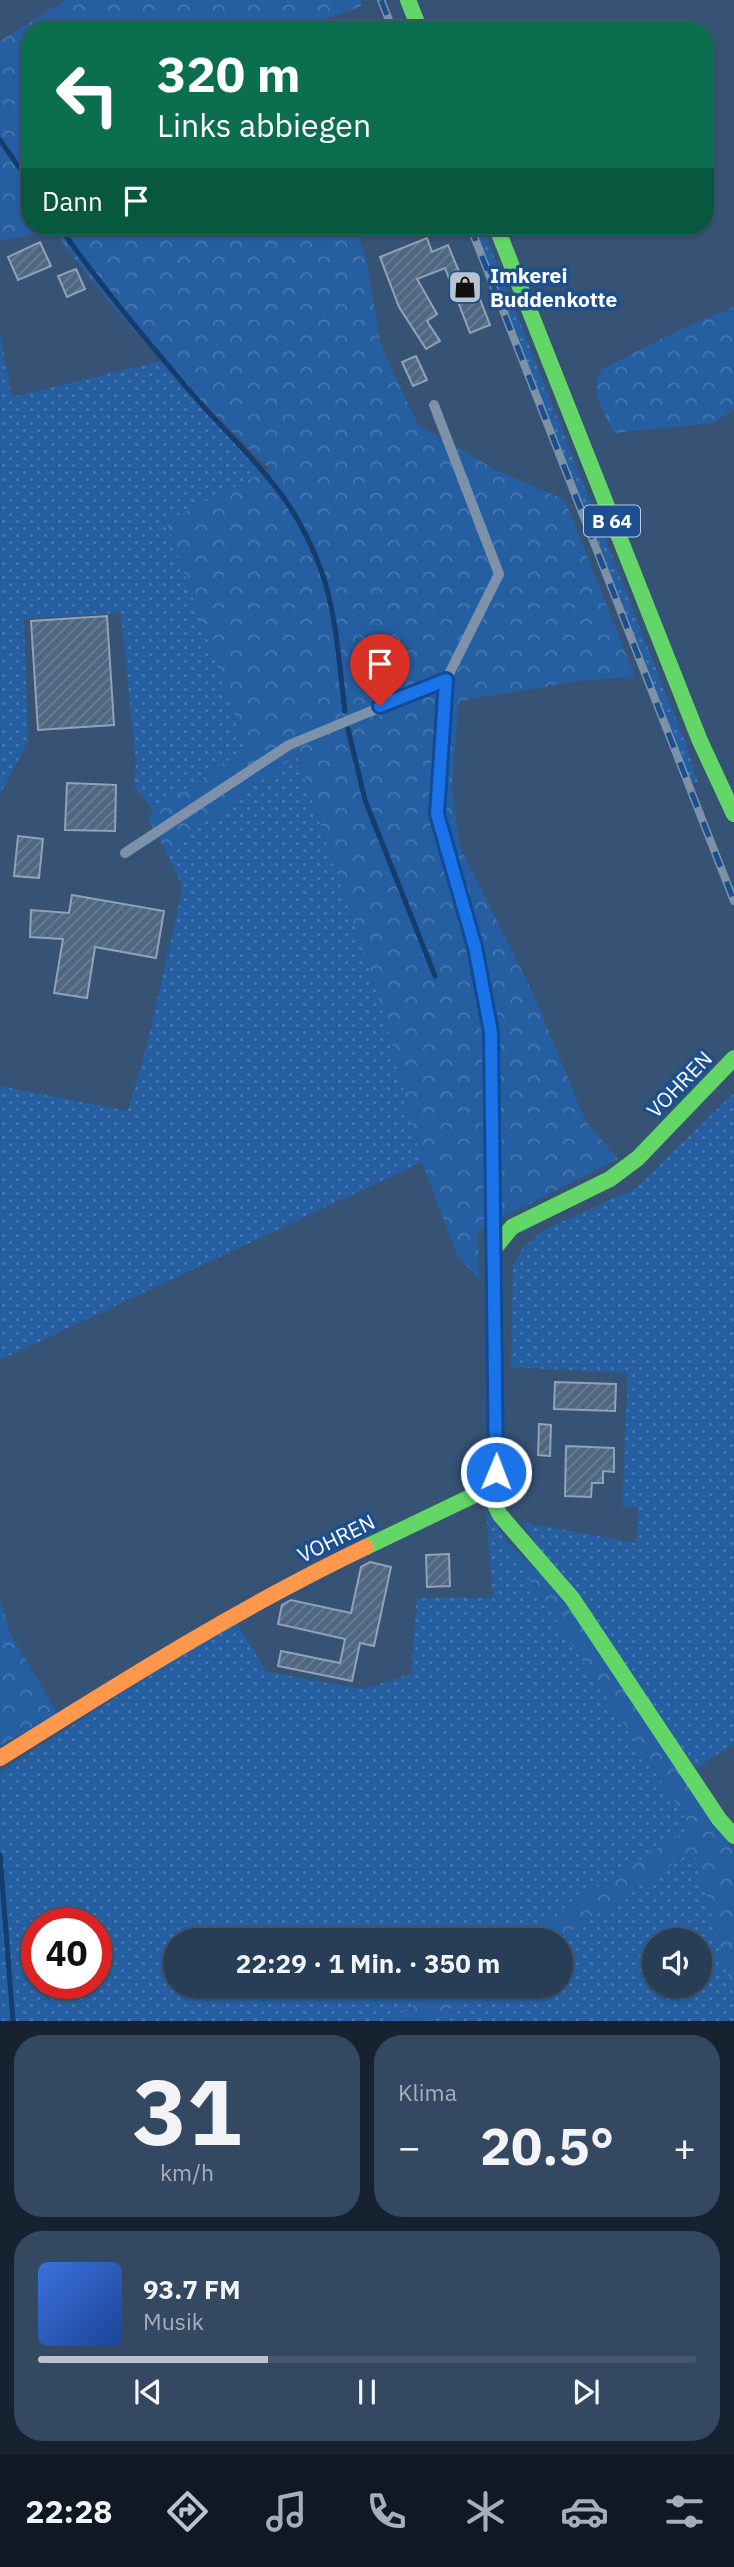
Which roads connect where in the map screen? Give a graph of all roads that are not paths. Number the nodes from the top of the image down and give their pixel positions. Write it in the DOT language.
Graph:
graph roads {
  1 [pos="408,0"];
  2 [pos="416,21"];
  3 [pos="500,235"];
  4 [pos="433,405"];
  5 [pos="446,680"];
  6 [pos="734,814"];
  7 [pos="125,853"];
  8 [pos="734,1058"];
  9 [pos="494,1211"];
  10 [pos="512,1227"];
  11 [pos="494,1249"];
  12 [pos="487,1489"];
  13 [pos="0,1758"];
  14 [pos="734,1836"];
  1 -- 2 [label="street"];
  3 -- 6 [label="street, B 64"];
  4 -- 5 [label="lane"];
  5 -- 7 [label="lane"];
  5 -- 9 [label="lane"];
  8 -- 10 [label="street, VOHREN"];
  9 -- 10 [label="lane"];
  9 -- 11 [label="lane"];
  10 -- 11 [label="street, VOHREN"];
  11 -- 12 [label="street"];
  12 -- 13 [label="street, VOHREN"];
  12 -- 14 [label="street"];
}
